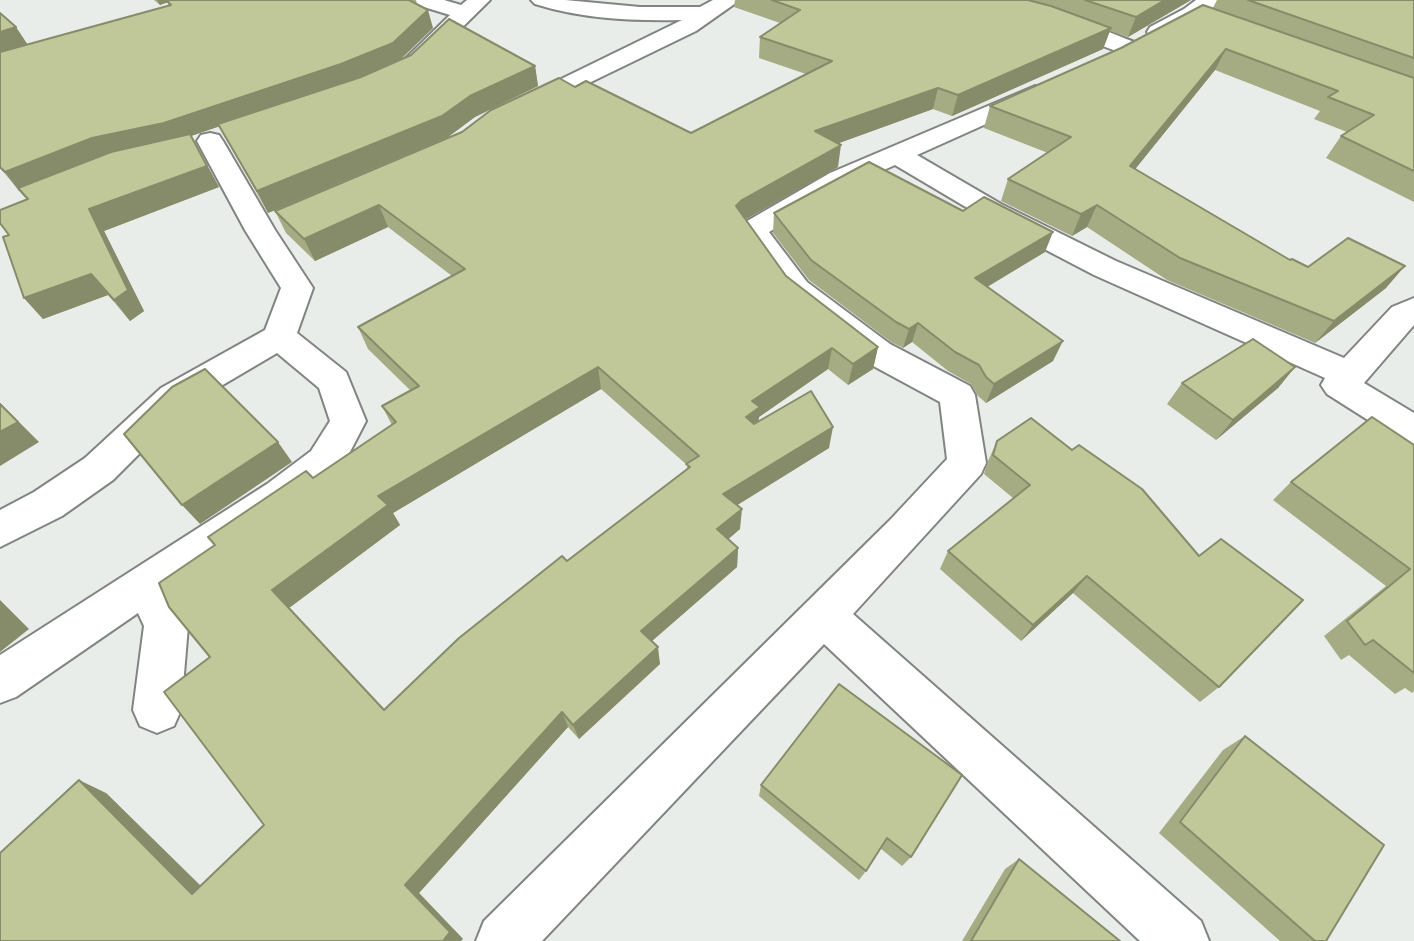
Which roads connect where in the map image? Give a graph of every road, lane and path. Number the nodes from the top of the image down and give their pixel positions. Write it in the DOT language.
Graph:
graph roads {
  1 [pos="421,0"];
  2 [pos="542,0"];
  3 [pos="729,0"];
  4 [pos="979,0"];
  5 [pos="472,6"];
  6 [pos="1206,12"];
  7 [pos="705,13"];
  8 [pos="1129,48"];
  9 [pos="1103,62"];
  10 [pos="395,74"];
  11 [pos="1055,84"];
  12 [pos="497,119"];
  13 [pos="212,140"];
  14 [pos="898,155"];
  15 [pos="1414,309"];
  16 [pos="279,337"];
  17 [pos="1351,375"];
  18 [pos="1414,431"];
  19 [pos="0,530"];
  20 [pos="147,583"];
  21 [pos="822,615"];
  22 [pos="0,681"];
  23 [pos="157,710"];
  24 [pos="504,941"];
  25 [pos="1181,941"];
  1 -- 5 [label="street"];
  2 -- 7 [label="street"];
  3 -- 7 [label="street"];
  4 -- 8 [label="street"];
  5 -- 10 [label="street"];
  6 -- 8 [label="street"];
  7 -- 12 [label="street"];
  8 -- 9 [label="street"];
  11 -- 14 [label="street"];
  13 -- 16 [label="street"];
  14 -- 17 [label="street"];
  14 -- 21 [label="street"];
  15 -- 17 [label="street"];
  16 -- 19 [label="street"];
  16 -- 20 [label="street"];
  17 -- 18 [label="street"];
  20 -- 22 [label="street"];
  20 -- 23 [label="street"];
  21 -- 24 [label="street"];
  21 -- 25 [label="street"];
}
